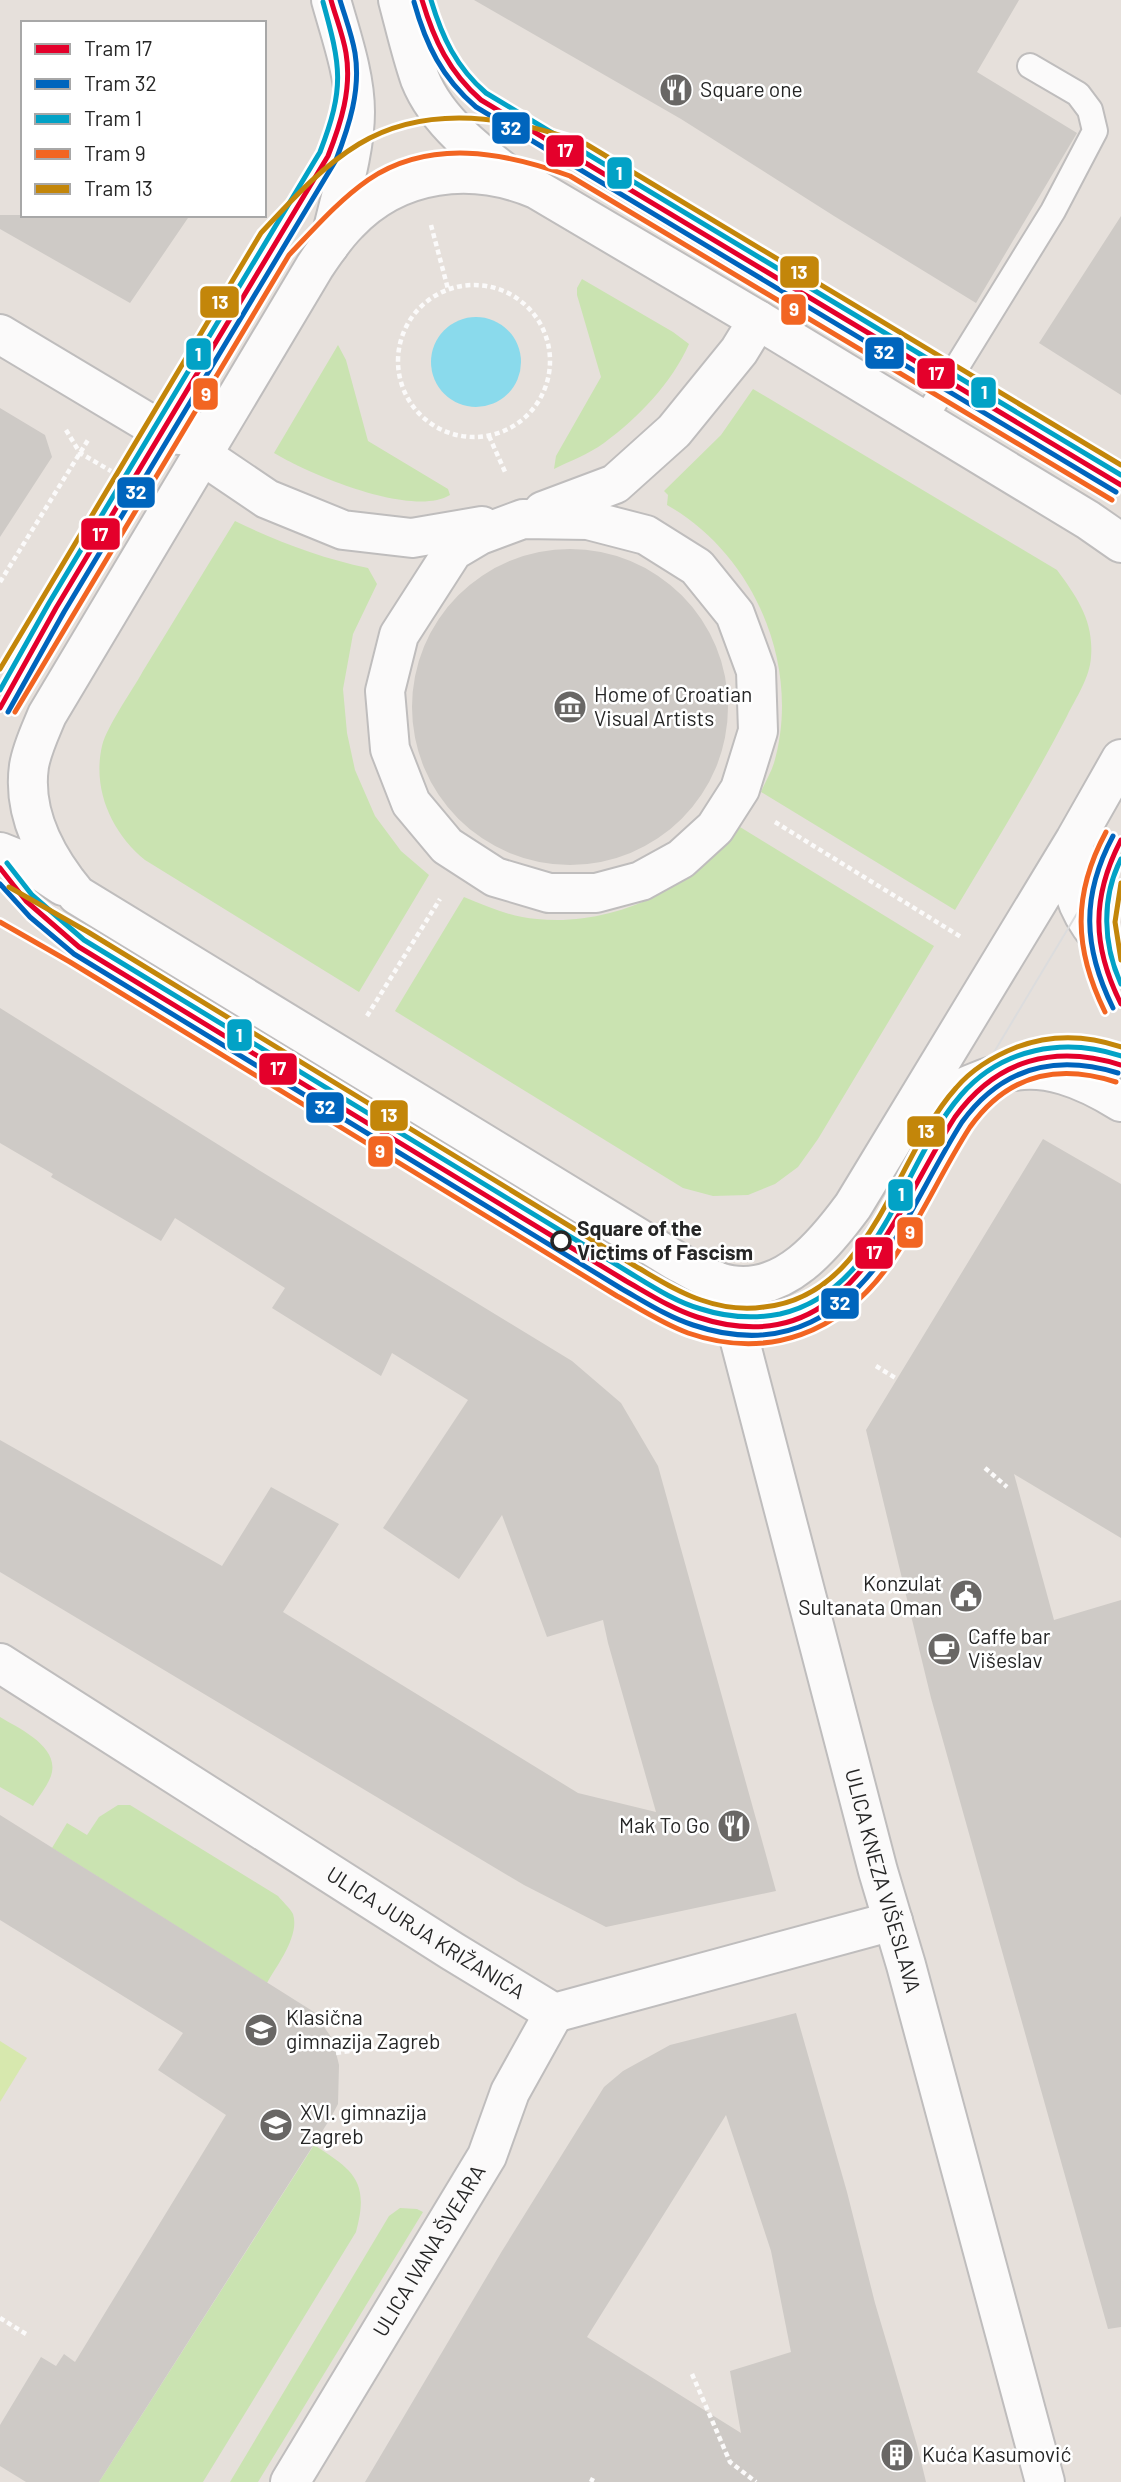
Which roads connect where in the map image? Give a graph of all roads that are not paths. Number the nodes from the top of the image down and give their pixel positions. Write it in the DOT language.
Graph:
graph roads {
  1 [pos="331,0"];
  2 [pos="398,0"];
  3 [pos="1030,66"];
  4 [pos="516,181"];
  5 [pos="329,246"];
  6 [pos="758,320"];
  7 [pos="0,334"];
  8 [pos="923,420"];
  9 [pos="211,439"];
  10 [pos="523,519"];
  11 [pos="1121,543"];
  12 [pos="1121,759"];
  13 [pos="1075,840"];
  14 [pos="0,852"];
  15 [pos="77,895"];
  16 [pos="1121,958"];
  17 [pos="1121,1102"];
  18 [pos="906,1118"];
  19 [pos="716,1281"];
  20 [pos="0,1663"];
  21 [pos="893,1922"];
  22 [pos="554,2013"];
  23 [pos="290,2482"];
  24 [pos="1045,2482"];
  1 -- 5 [label="street"];
  2 -- 4 [label="street"];
  3 -- 8 [label="lane"];
  4 -- 5 [label="street"];
  4 -- 6 [label="street"];
  5 -- 9 [label="street"];
  6 -- 8 [label="street"];
  6 -- 10 [label="street"];
  7 -- 9 [label="street"];
  8 -- 11 [label="street"];
  9 -- 10 [label="street"];
  9 -- 15 [label="street"];
  10 -- 10 [label="street"];
  12 -- 13 [label="street"];
  13 -- 16 [label="street"];
  13 -- 18 [label="street"];
  14 -- 15 [label="street"];
  15 -- 19 [label="street"];
  17 -- 18 [label="street"];
  18 -- 19 [label="street"];
  19 -- 21 [label="street, ULICA KNEZA VIŠESLAVA"];
  20 -- 22 [label="street, ULICA JURJA KRIŽANIĆA"];
  21 -- 22 [label="street"];
  21 -- 24 [label="street, ULICA KNEZA VIŠESLAVA"];
  22 -- 23 [label="street, ULICA IVANA ŠVEARA"];
}
